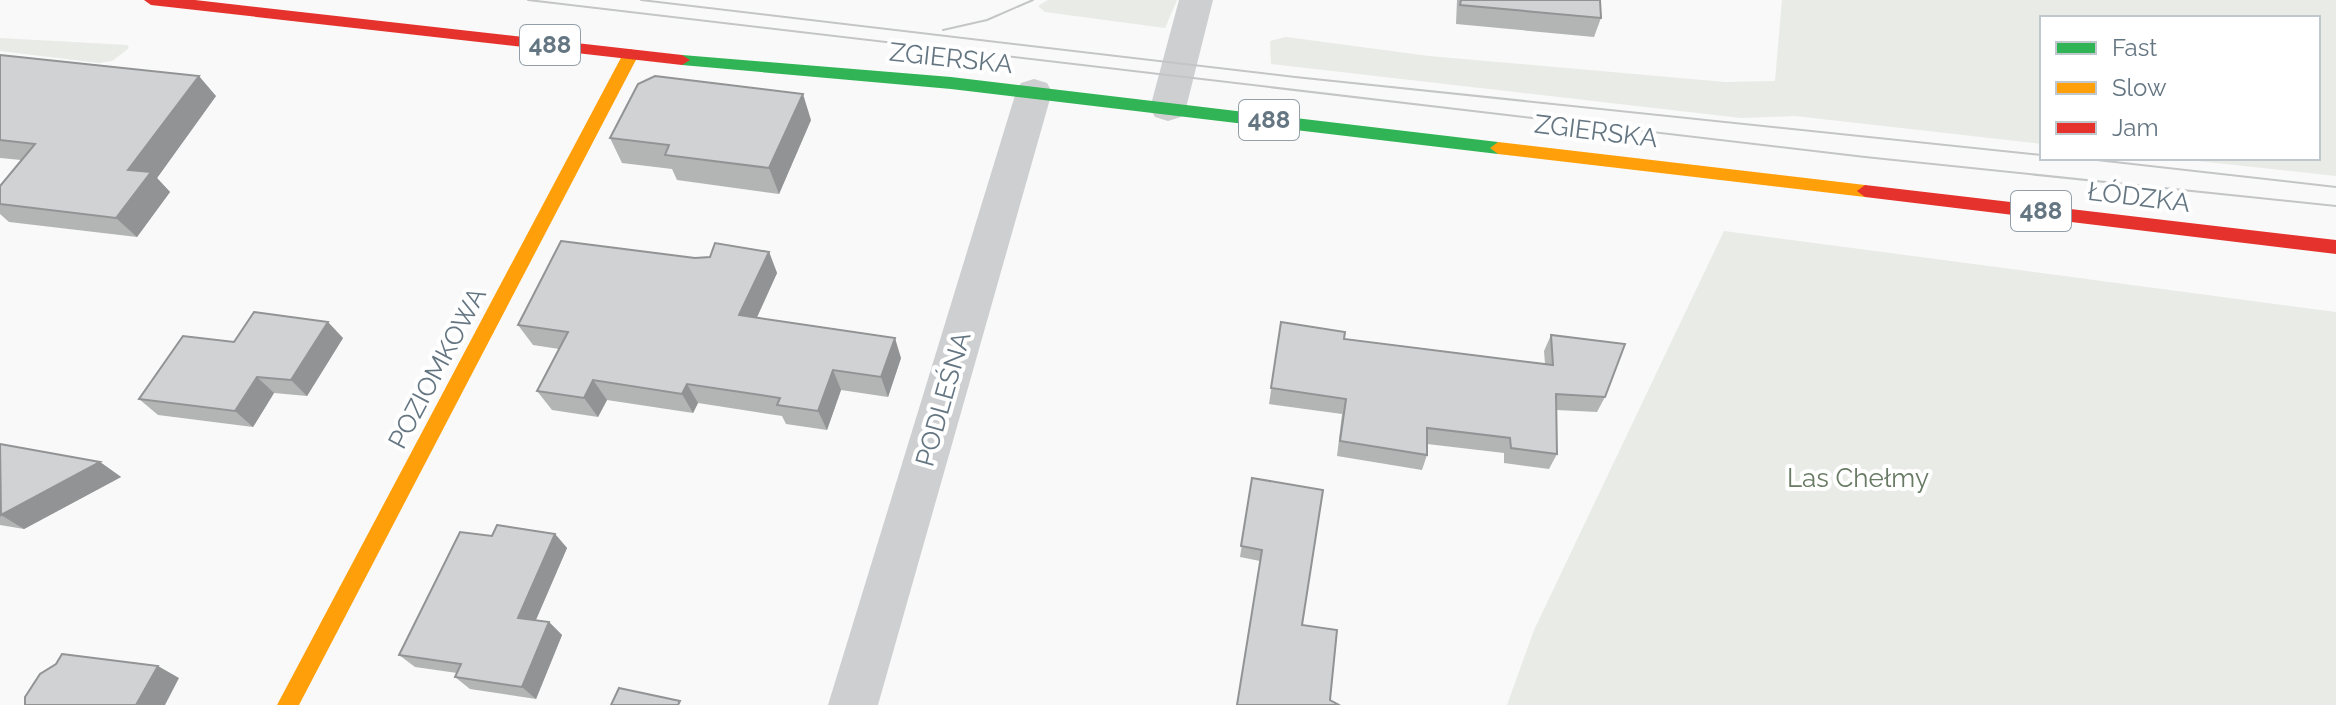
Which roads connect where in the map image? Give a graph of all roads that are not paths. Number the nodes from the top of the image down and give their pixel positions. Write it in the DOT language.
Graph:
graph roads {
  1 [pos="151,0"];
  2 [pos="1196,0"];
  3 [pos="631,54"];
  4 [pos="1034,92"];
  5 [pos="1168,108"];
  6 [pos="1745,176"];
  7 [pos="2336,247"];
  8 [pos="288,705"];
  9 [pos="853,705"];
  1 -- 3 [label="main road, ZGIERSKA / 488"];
  2 -- 5 [label="street"];
  3 -- 4 [label="main road, ZGIERSKA / 488"];
  3 -- 8 [label="main road, POZIOMKOWA"];
  4 -- 5 [label="main road, ZGIERSKA / 488"];
  4 -- 9 [label="street, PODLEŚNA"];
  5 -- 6 [label="main road, ZGIERSKA / 488"];
  6 -- 7 [label="main road, ŁÓDZKA / 488"];
}
